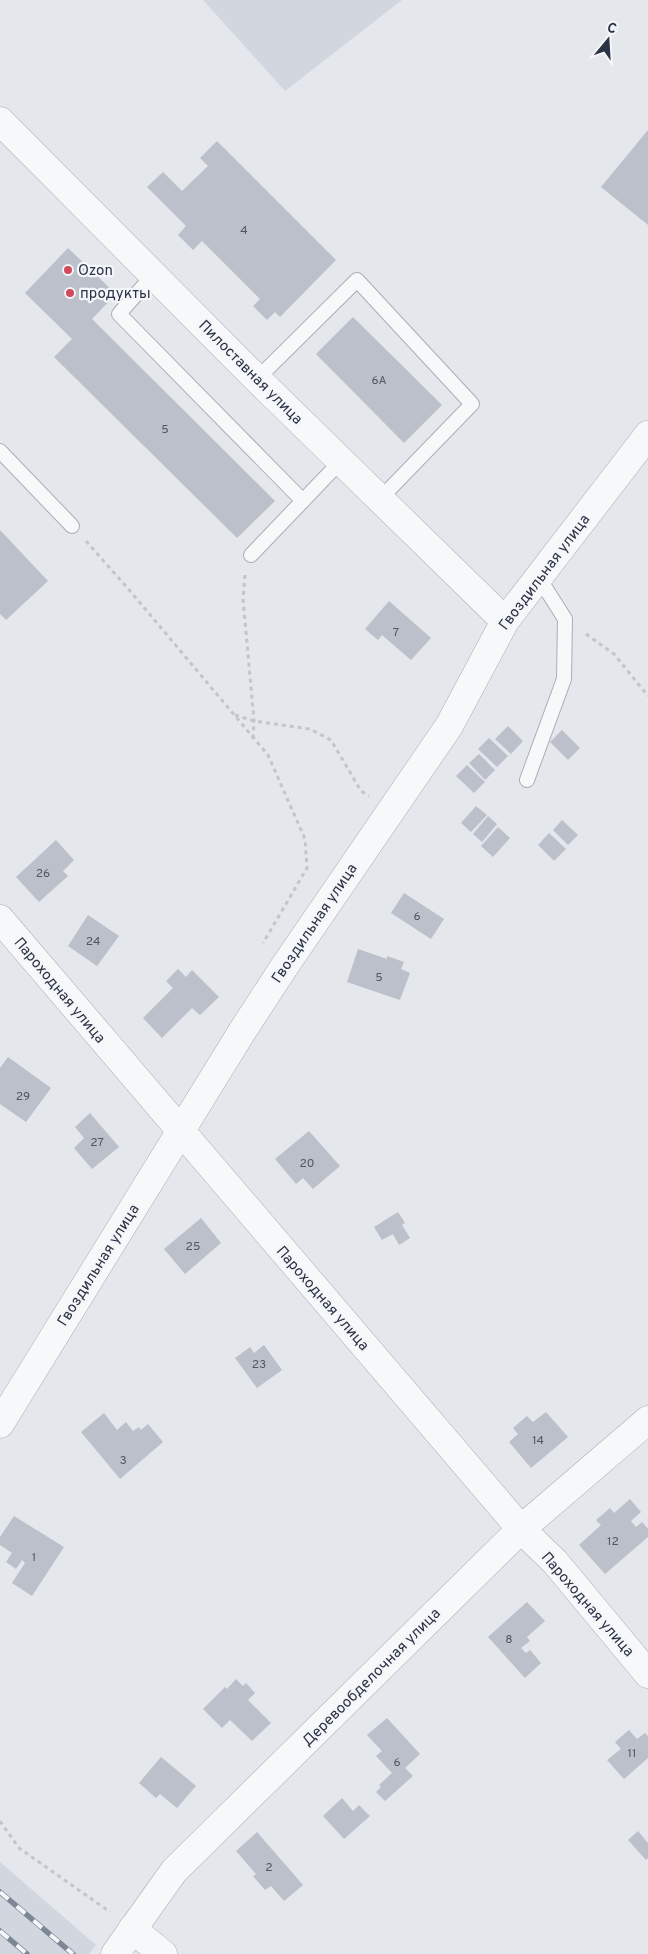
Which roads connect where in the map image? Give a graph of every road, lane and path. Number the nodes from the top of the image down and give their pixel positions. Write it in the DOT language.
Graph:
graph roads {
  1 [pos="0,121"];
  2 [pos="154,275"];
  3 [pos="257,379"];
  4 [pos="648,435"];
  5 [pos="0,451"];
  6 [pos="341,462"];
  7 [pos="379,500"];
  8 [pos="303,501"];
  9 [pos="72,526"];
  10 [pos="251,555"];
  11 [pos="539,578"];
  12 [pos="565,619"];
  13 [pos="504,621"];
  14 [pos="648,696"];
  15 [pos="234,715"];
  16 [pos="254,721"];
  17 [pos="253,737"];
  18 [pos="527,780"];
  19 [pos="391,811"];
  20 [pos="0,920"];
  21 [pos="262,946"];
  22 [pos="180,1131"];
  23 [pos="648,1420"];
  24 [pos="0,1424"];
  25 [pos="521,1529"];
  26 [pos="648,1674"];
  27 [pos="0,1821"];
  28 [pos="132,1929"];
  29 [pos="115,1954"];
  30 [pos="163,1954"];
  1 -- 2 [label="street, Пилоставная улица"];
  2 -- 3 [label="street, Пилоставная улица"];
  2 -- 8 [label="lane"];
  3 -- 6 [label="street, Пилоставная улица"];
  3 -- 7 [label="lane"];
  4 -- 11 [label="street, Гвоздильная улица"];
  5 -- 9 [label="lane"];
  6 -- 7 [label="street, Пилоставная улица"];
  6 -- 8 [label="lane"];
  7 -- 13 [label="street, Пилоставная улица"];
  8 -- 10 [label="lane"];
  9 -- 15 [label="path"];
  10 -- 16 [label="path"];
  11 -- 12 [label="lane"];
  11 -- 13 [label="street, Гвоздильная улица"];
  12 -- 14 [label="path"];
  12 -- 18 [label="lane"];
  13 -- 19 [label="street, Гвоздильная улица"];
  15 -- 16 [label="path"];
  15 -- 17 [label="path"];
  16 -- 17 [label="path"];
  16 -- 19 [label="path"];
  17 -- 21 [label="path"];
  19 -- 22 [label="street, Гвоздильная улица"];
  20 -- 22 [label="street, Пароходная улица"];
  22 -- 24 [label="street, Гвоздильная улица"];
  22 -- 25 [label="street, Пароходная улица"];
  23 -- 25 [label="street, Деревообделочная улица"];
  25 -- 26 [label="street, Пароходная улица"];
  25 -- 28 [label="street, Деревообделочная улица"];
  27 -- 28 [label="path"];
  28 -- 29 [label="street, Деревообделочная улица"];
  28 -- 30 [label="street"];
}
